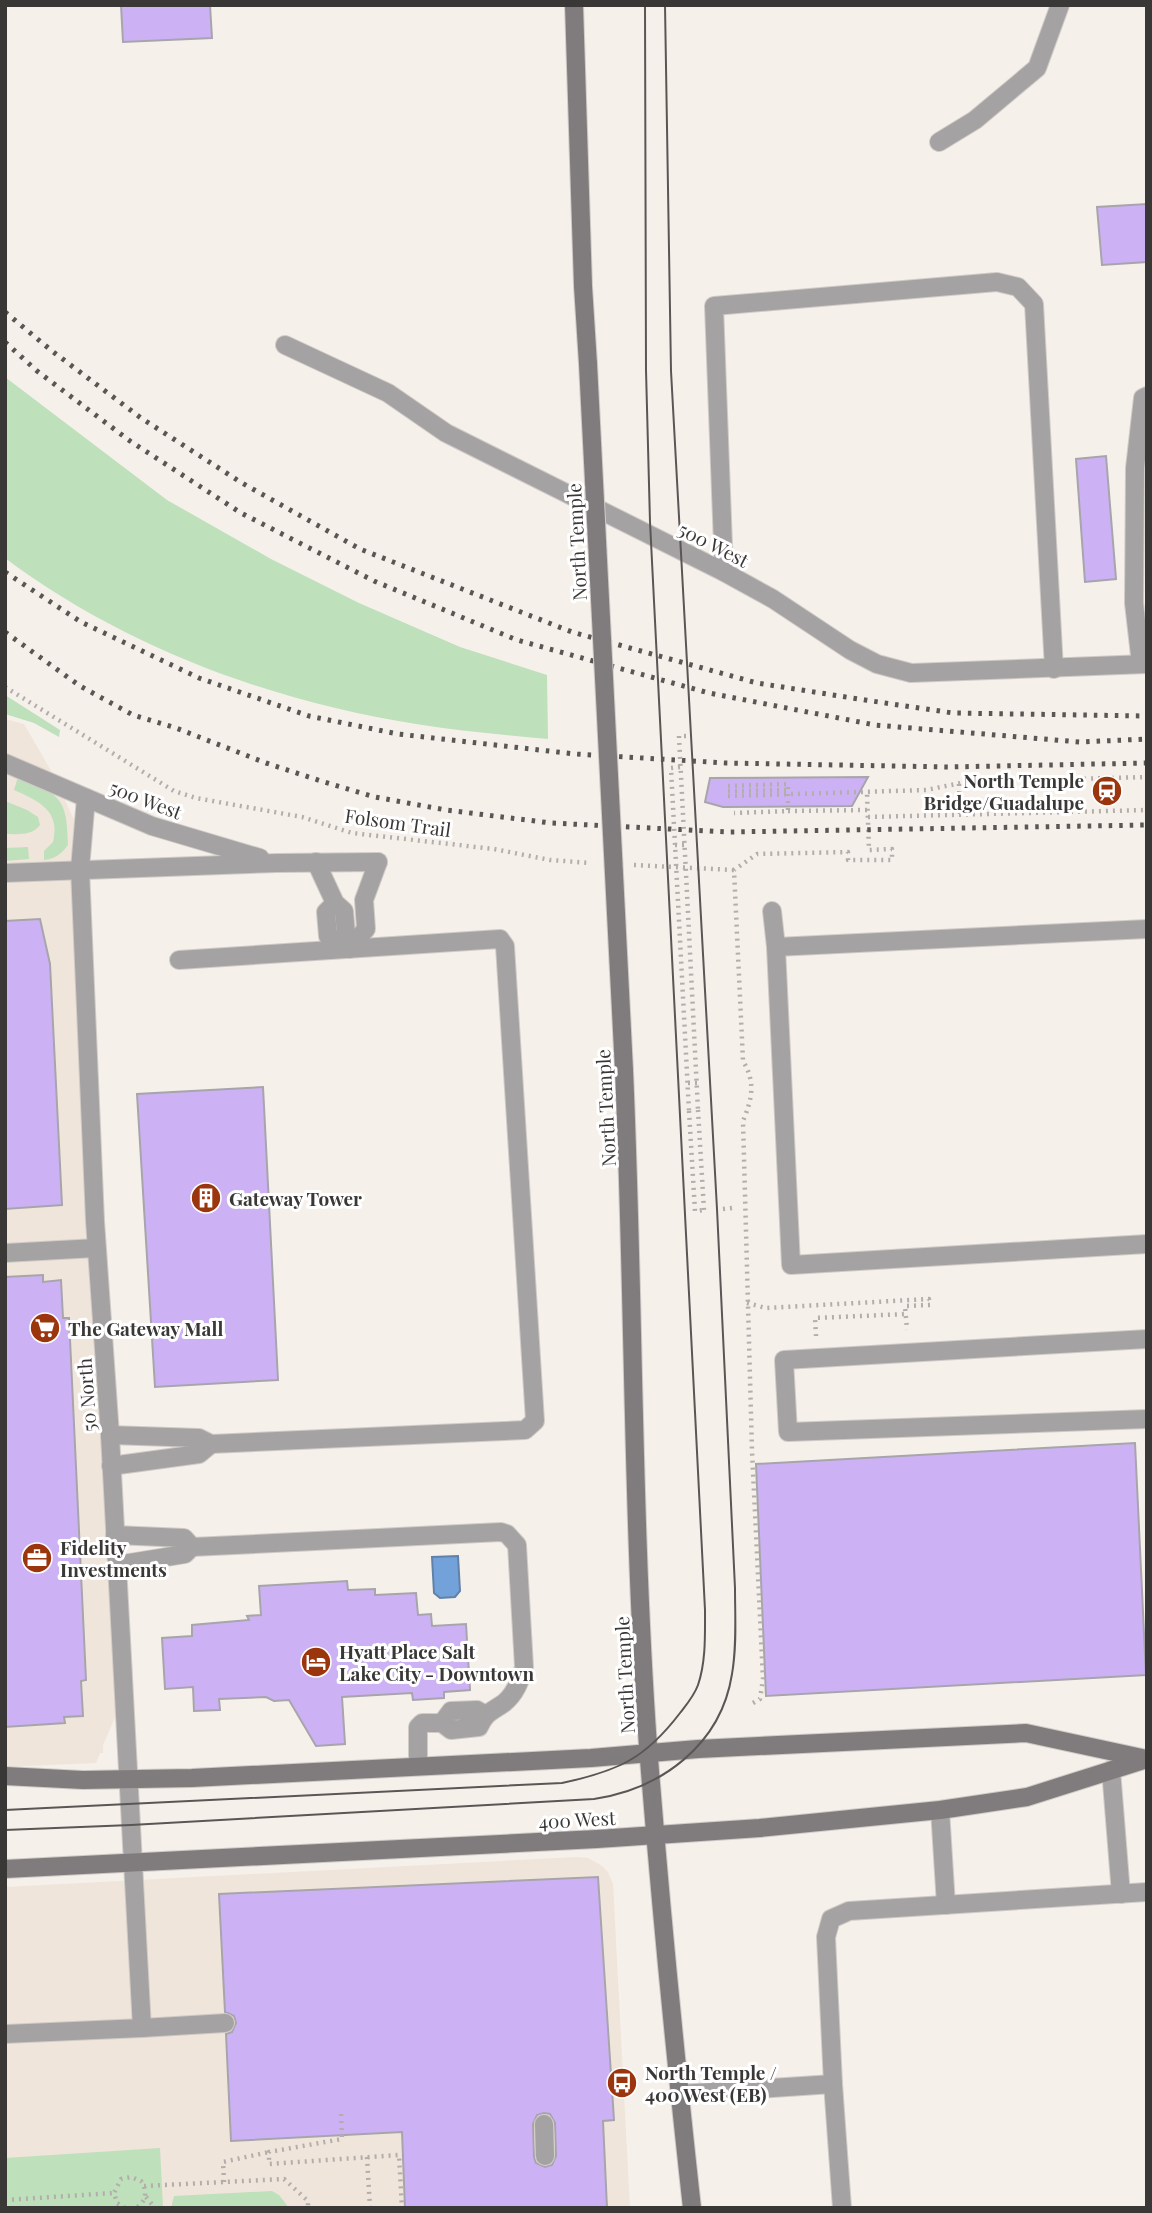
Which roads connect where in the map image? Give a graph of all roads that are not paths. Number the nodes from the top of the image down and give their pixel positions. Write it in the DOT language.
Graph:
graph roads {
  1 [pos="574,5"];
  2 [pos="1060,5"];
  3 [pos="939,142"];
  4 [pos="285,345"];
  5 [pos="1147,396"];
  6 [pos="724,572"];
  7 [pos="1144,664"];
  8 [pos="1054,668"];
  9 [pos="5,763"];
  10 [pos="86,798"];
  11 [pos="316,862"];
  12 [pos="277,863"];
  13 [pos="79,869"];
  14 [pos="5,873"];
  15 [pos="772,911"];
  16 [pos="1147,929"];
  17 [pos="343,945"];
  18 [pos="776,947"];
  19 [pos="179,960"];
  20 [pos="1147,1244"];
  21 [pos="96,1248"];
  22 [pos="5,1253"];
  23 [pos="1147,1339"];
  24 [pos="1147,1419"];
  25 [pos="110,1436"];
  26 [pos="211,1444"];
  27 [pos="111,1466"];
  28 [pos="115,1535"];
  29 [pos="192,1547"];
  30 [pos="117,1565"];
  31 [pos="649,1753"];
  32 [pos="1145,1759"];
  33 [pos="418,1766"];
  34 [pos="1111,1770"];
  35 [pos="5,1776"];
  36 [pos="129,1779"];
  37 [pos="940,1810"];
  38 [pos="656,1836"];
  39 [pos="133,1863"];
  40 [pos="5,1869"];
  41 [pos="1147,1892"];
  42 [pos="1121,1894"];
  43 [pos="946,1905"];
  44 [pos="225,2023"];
  45 [pos="142,2028"];
  46 [pos="5,2034"];
  47 [pos="833,2084"];
  48 [pos="680,2094"];
  49 [pos="544,2124"];
  50 [pos="545,2156"];
  51 [pos="692,2208"];
  52 [pos="842,2208"];
  1 -- 31 [label="street, North Temple, bridge"];
  2 -- 3 [label="street"];
  4 -- 6 [label="street, 500 West"];
  5 -- 7 [label="street"];
  6 -- 8 [label="street, 500 West"];
  6 -- 8 [label="street"];
  7 -- 8 [label="street, 500 West"];
  9 -- 10 [label="street, 500 West"];
  10 -- 12 [label="street, 500 West"];
  10 -- 13 [label="street, 50 North"];
  11 -- 12 [label="street, 500 West"];
  11 -- 17 [label="street"];
  11 -- 17 [label="street, 500 West"];
  12 -- 13 [label="street, 500 West"];
  13 -- 14 [label="street, 500 West"];
  13 -- 21 [label="street, 50 North"];
  15 -- 18 [label="street"];
  16 -- 18 [label="street"];
  17 -- 19 [label="street"];
  17 -- 26 [label="street"];
  18 -- 20 [label="street"];
  21 -- 22 [label="street"];
  21 -- 25 [label="street, 50 North"];
  23 -- 24 [label="street"];
  25 -- 26 [label="street"];
  25 -- 27 [label="street, 50 North"];
  26 -- 27 [label="street"];
  27 -- 28 [label="street, 50 North"];
  28 -- 29 [label="street"];
  28 -- 30 [label="street, 50 North"];
  29 -- 30 [label="street"];
  29 -- 33 [label="street"];
  30 -- 36 [label="street, 50 North"];
  31 -- 32 [label="street, 400 West"];
  31 -- 33 [label="street, 400 West"];
  31 -- 38 [label="street, North Temple"];
  32 -- 34 [label="street, 400 West"];
  33 -- 36 [label="street, 400 West"];
  34 -- 37 [label="street, 400 West"];
  34 -- 42 [label="street"];
  35 -- 36 [label="street, 400 West"];
  36 -- 39 [label="street, 50 North"];
  37 -- 38 [label="street, 400 West"];
  37 -- 43 [label="street"];
  38 -- 39 [label="street, 400 West"];
  38 -- 48 [label="street, North Temple"];
  39 -- 40 [label="street, 400 West"];
  39 -- 45 [label="street, 50 North"];
  41 -- 42 [label="street"];
  42 -- 43 [label="street"];
  43 -- 47 [label="street"];
  44 -- 45 [label="street"];
  45 -- 46 [label="street"];
  47 -- 48 [label="street"];
  47 -- 52 [label="street"];
  48 -- 51 [label="street, North Temple"];
  49 -- 50 [label="street"];
}
